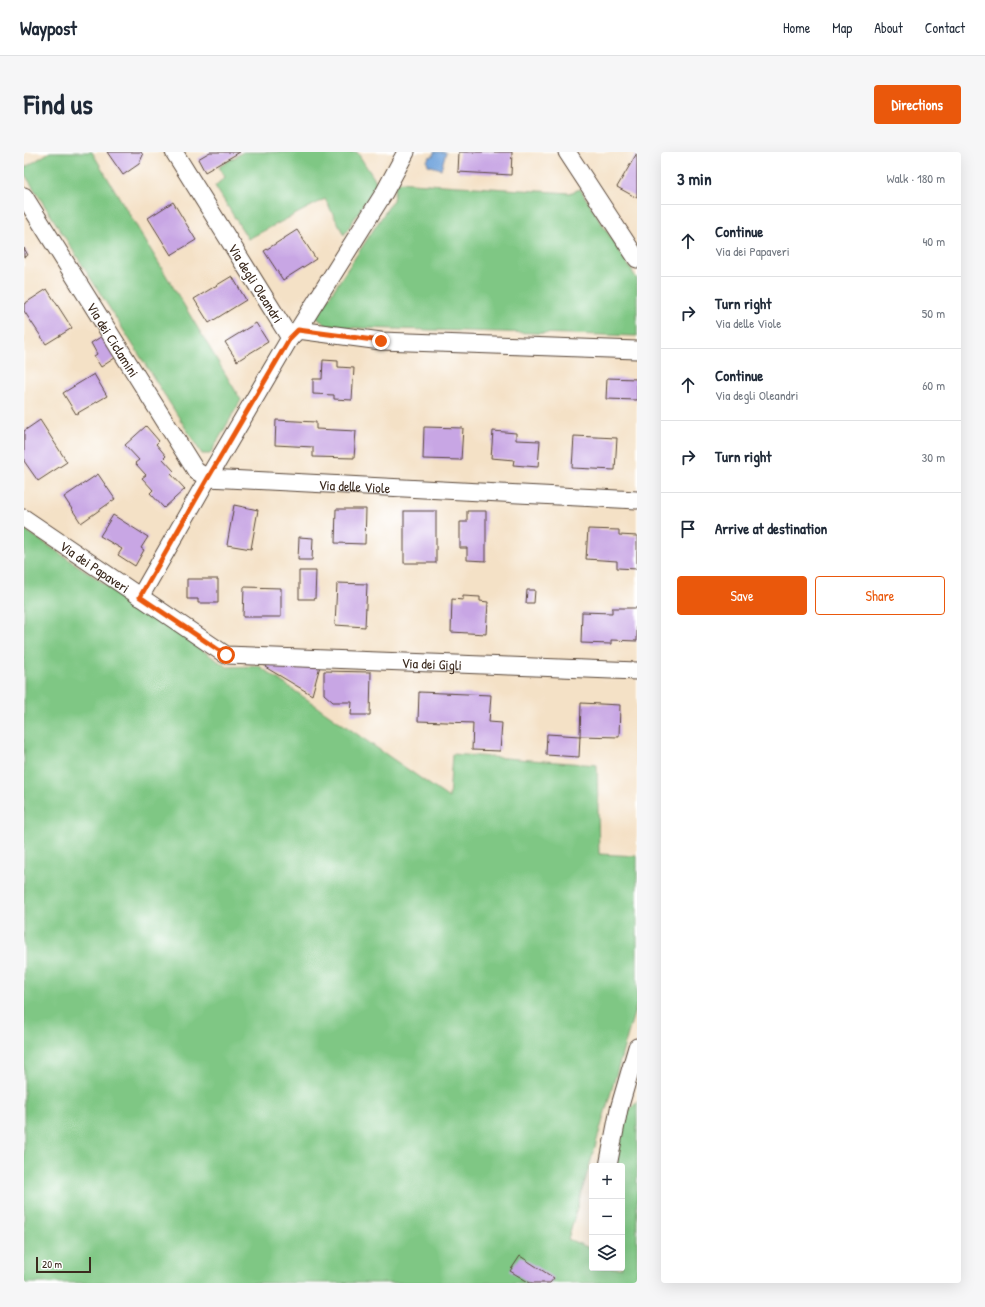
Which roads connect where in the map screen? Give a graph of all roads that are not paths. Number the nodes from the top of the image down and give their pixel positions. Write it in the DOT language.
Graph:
graph roads {
  1 [pos="174,152"];
  2 [pos="406,152"];
  3 [pos="567,152"];
  4 [pos="24,196"];
  5 [pos="637,259"];
  6 [pos="294,334"];
  7 [pos="637,350"];
  8 [pos="208,478"];
  9 [pos="637,500"];
  10 [pos="24,518"];
  11 [pos="140,597"];
  12 [pos="226,655"];
  13 [pos="637,671"];
  14 [pos="637,1047"];
  15 [pos="637,1095"];
  16 [pos="618,1109"];
  17 [pos="609,1163"];
  1 -- 6 [label="street, Via degli Oleandri"];
  2 -- 6 [label="street"];
  3 -- 5 [label="street"];
  4 -- 8 [label="street, Via dei Ciclamini"];
  6 -- 7 [label="street"];
  6 -- 8 [label="street, Via degli Oleandri"];
  8 -- 9 [label="street, Via delle Viole"];
  8 -- 11 [label="street"];
  10 -- 11 [label="street, Via dei Papaveri"];
  11 -- 12 [label="street, Via dei Papaveri"];
  12 -- 13 [label="street, Via dei Gigli"];
  14 -- 16 [label="street"];
  15 -- 16 [label="street"];
  16 -- 17 [label="street"];
}
